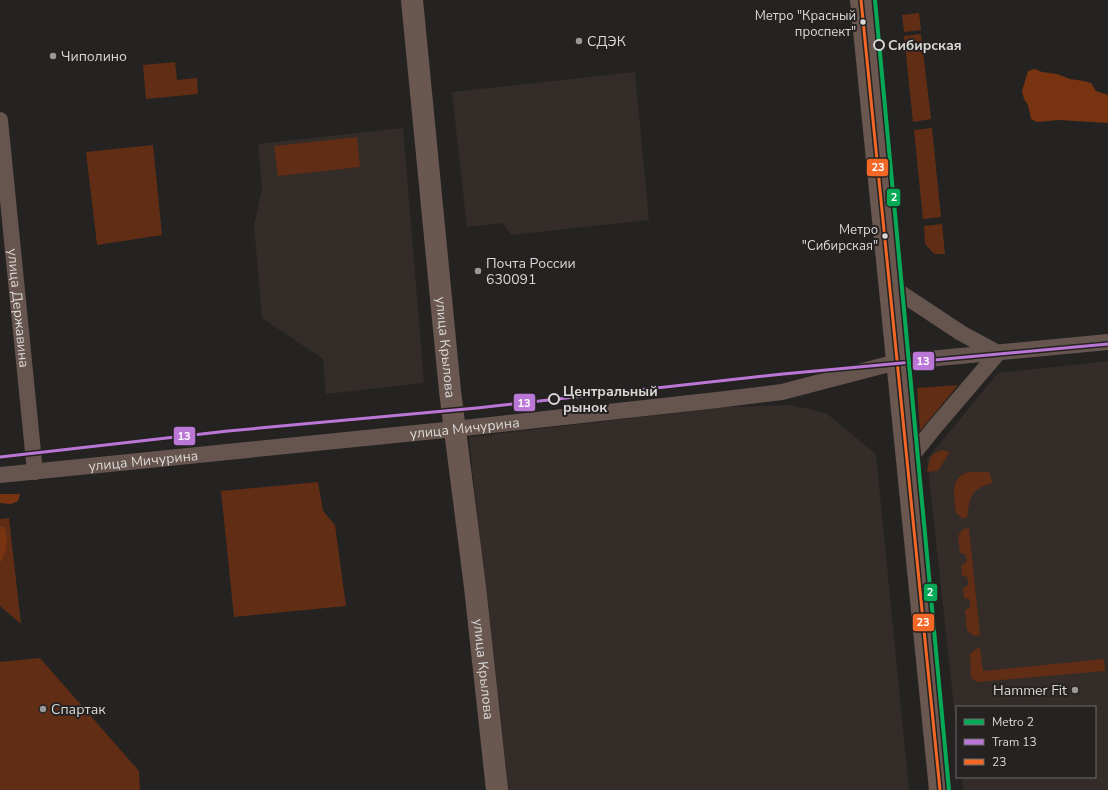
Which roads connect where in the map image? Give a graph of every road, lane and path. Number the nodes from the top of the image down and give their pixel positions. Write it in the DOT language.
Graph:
graph roads {
  1 [pos="412,0"];
  2 [pos="861,0"];
  3 [pos="0,120"];
  4 [pos="890,286"];
  5 [pos="1108,342"];
  6 [pos="998,353"];
  7 [pos="897,362"];
  8 [pos="455,430"];
  9 [pos="907,462"];
  10 [pos="35,472"];
  11 [pos="0,475"];
  12 [pos="497,790"];
  13 [pos="940,790"];
  1 -- 8 [label="main road, улица Крылова"];
  2 -- 4 [label="main road"];
  3 -- 10 [label="street, улица Державина"];
  4 -- 6 [label="street"];
  4 -- 7 [label="main road"];
  5 -- 6 [label="street, улица Мичурина"];
  6 -- 7 [label="street, улица Мичурина"];
  6 -- 9 [label="street"];
  7 -- 8 [label="street, улица Мичурина"];
  7 -- 9 [label="main road"];
  8 -- 10 [label="street, улица Мичурина"];
  8 -- 12 [label="main road, улица Крылова"];
  9 -- 13 [label="main road"];
  10 -- 11 [label="street, улица Мичурина"];
}
